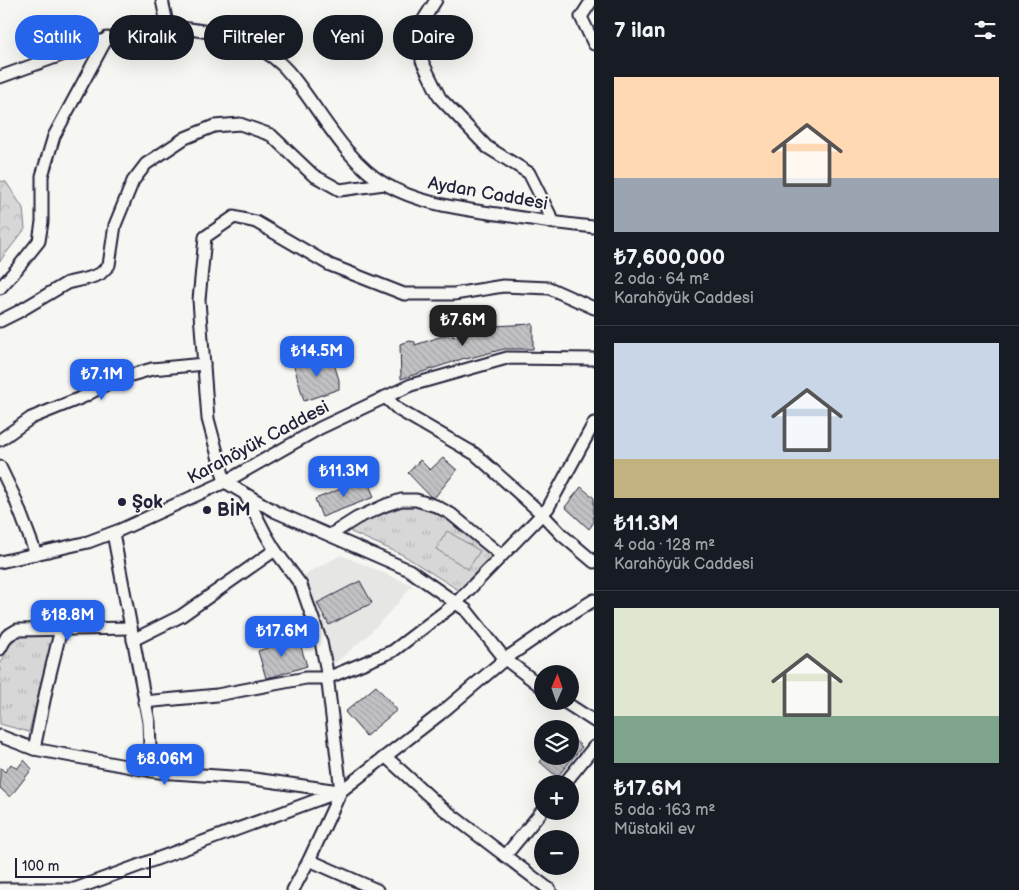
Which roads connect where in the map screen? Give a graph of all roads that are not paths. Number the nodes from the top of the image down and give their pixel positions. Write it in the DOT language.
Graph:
graph roads {
  1 [pos="162,0"];
  2 [pos="436,0"];
  3 [pos="592,0"];
  4 [pos="165,15"];
  5 [pos="194,30"];
  6 [pos="107,38"];
  7 [pos="594,44"];
  8 [pos="0,77"];
  9 [pos="384,184"];
  10 [pos="554,223"];
  11 [pos="594,227"];
  12 [pos="0,288"];
  13 [pos="594,308"];
  14 [pos="0,321"];
  15 [pos="594,359"];
  16 [pos="204,364"];
  17 [pos="385,397"];
  18 [pos="594,423"];
  19 [pos="0,440"];
  20 [pos="0,467"];
  21 [pos="224,482"];
  22 [pos="245,494"];
  23 [pos="542,514"];
  24 [pos="113,533"];
  25 [pos="330,535"];
  26 [pos="275,550"];
  27 [pos="36,554"];
  28 [pos="501,555"];
  29 [pos="0,562"];
  30 [pos="594,562"];
  31 [pos="594,600"];
  32 [pos="456,603"];
  33 [pos="61,629"];
  34 [pos="132,634"];
  35 [pos="0,649"];
  36 [pos="505,659"];
  37 [pos="327,678"];
  38 [pos="534,681"];
  39 [pos="144,702"];
  40 [pos="577,710"];
  41 [pos="594,721"];
  42 [pos="0,736"];
  43 [pos="594,747"];
  44 [pos="34,749"];
  45 [pos="386,757"];
  46 [pos="151,771"];
  47 [pos="571,775"];
  48 [pos="341,791"];
  49 [pos="535,820"];
  50 [pos="506,856"];
  51 [pos="309,860"];
  52 [pos="0,889"];
  53 [pos="293,890"];
  54 [pos="377,890"];
  55 [pos="550,890"];
  1 -- 4 [label="street"];
  2 -- 10 [label="street"];
  3 -- 7 [label="street"];
  5 -- 9 [label="street, Aydan Caddesi"];
  6 -- 8 [label="street, Aydan Caddesi"];
  6 -- 12 [label="street"];
  9 -- 10 [label="street, Aydan Caddesi"];
  9 -- 14 [label="street"];
  10 -- 11 [label="street, Aydan Caddesi"];
  13 -- 16 [label="street"];
  15 -- 17 [label="street, Karahöyük Caddesi"];
  16 -- 19 [label="street"];
  16 -- 21 [label="street"];
  17 -- 21 [label="street, Karahöyük Caddesi"];
  17 -- 23 [label="street"];
  18 -- 23 [label="street"];
  20 -- 27 [label="street"];
  21 -- 22 [label="street"];
  21 -- 24 [label="street, Karahöyük Caddesi"];
  22 -- 25 [label="street"];
  22 -- 26 [label="street"];
  23 -- 28 [label="street"];
  23 -- 30 [label="street"];
  24 -- 27 [label="street, Karahöyük Caddesi"];
  24 -- 34 [label="street"];
  25 -- 28 [label="street"];
  25 -- 32 [label="street"];
  26 -- 34 [label="street"];
  26 -- 37 [label="street"];
  27 -- 29 [label="street, Karahöyük Caddesi"];
  28 -- 32 [label="street"];
  31 -- 36 [label="street"];
  32 -- 36 [label="street"];
  32 -- 37 [label="street"];
  33 -- 34 [label="street"];
  33 -- 35 [label="street"];
  33 -- 44 [label="street"];
  34 -- 39 [label="street"];
  36 -- 38 [label="street"];
  36 -- 45 [label="street"];
  37 -- 39 [label="street"];
  37 -- 48 [label="street"];
  39 -- 46 [label="street"];
  40 -- 41 [label="street"];
  42 -- 44 [label="street"];
  43 -- 47 [label="street"];
  44 -- 46 [label="street"];
  45 -- 48 [label="street"];
  45 -- 50 [label="street"];
  46 -- 48 [label="street"];
  48 -- 51 [label="street"];
  48 -- 52 [label="street"];
  49 -- 50 [label="street"];
  50 -- 55 [label="street"];
  51 -- 53 [label="street"];
  51 -- 54 [label="street"];
}
